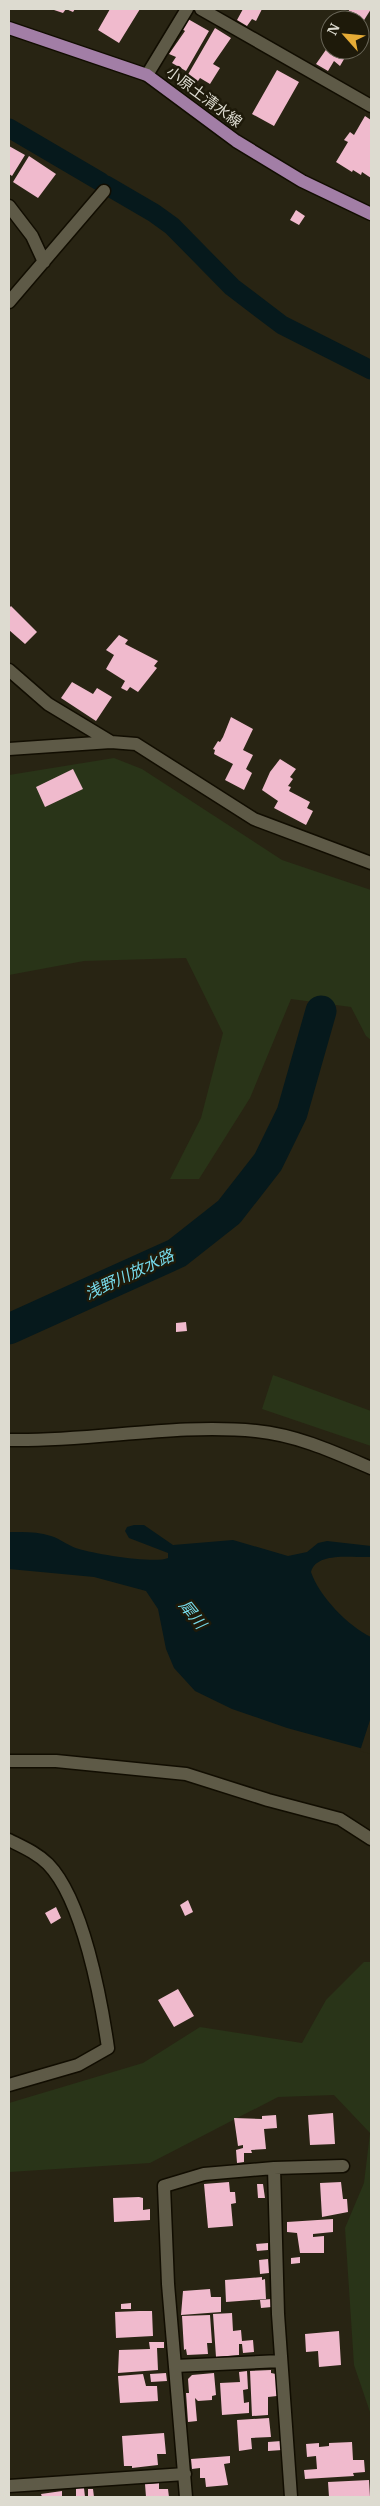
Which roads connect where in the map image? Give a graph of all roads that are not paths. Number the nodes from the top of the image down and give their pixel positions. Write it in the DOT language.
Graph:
graph roads {
  1 [pos="187,9"];
  2 [pos="201,9"];
  3 [pos="9,28"];
  4 [pos="148,75"];
  5 [pos="371,106"];
  6 [pos="104,192"];
  7 [pos="9,206"];
  8 [pos="371,214"];
  9 [pos="44,262"];
  10 [pos="9,302"];
  11 [pos="9,670"];
  12 [pos="111,742"];
  13 [pos="9,749"];
  14 [pos="371,864"];
  15 [pos="9,1440"];
  16 [pos="371,1468"];
  17 [pos="9,1761"];
  18 [pos="371,1839"];
  19 [pos="9,1840"];
  20 [pos="9,2084"];
  21 [pos="342,2166"];
  22 [pos="274,2168"];
  23 [pos="281,2361"];
  24 [pos="175,2366"];
  25 [pos="185,2474"];
  26 [pos="9,2486"];
  27 [pos="186,2497"];
  28 [pos="291,2497"];
  1 -- 4 [label="street"];
  2 -- 5 [label="street"];
  3 -- 4 [label="main road, 小原土清水線"];
  4 -- 8 [label="main road, 小原土清水線"];
  6 -- 9 [label="street"];
  7 -- 9 [label="street"];
  9 -- 10 [label="street"];
  11 -- 12 [label="street"];
  12 -- 13 [label="street"];
  12 -- 14 [label="street"];
  15 -- 16 [label="street"];
  17 -- 18 [label="street"];
  19 -- 20 [label="street"];
  21 -- 22 [label="street"];
  22 -- 23 [label="street"];
  22 -- 24 [label="street"];
  23 -- 24 [label="street"];
  23 -- 28 [label="street"];
  24 -- 25 [label="street"];
  25 -- 26 [label="street"];
  25 -- 27 [label="street"];
}
